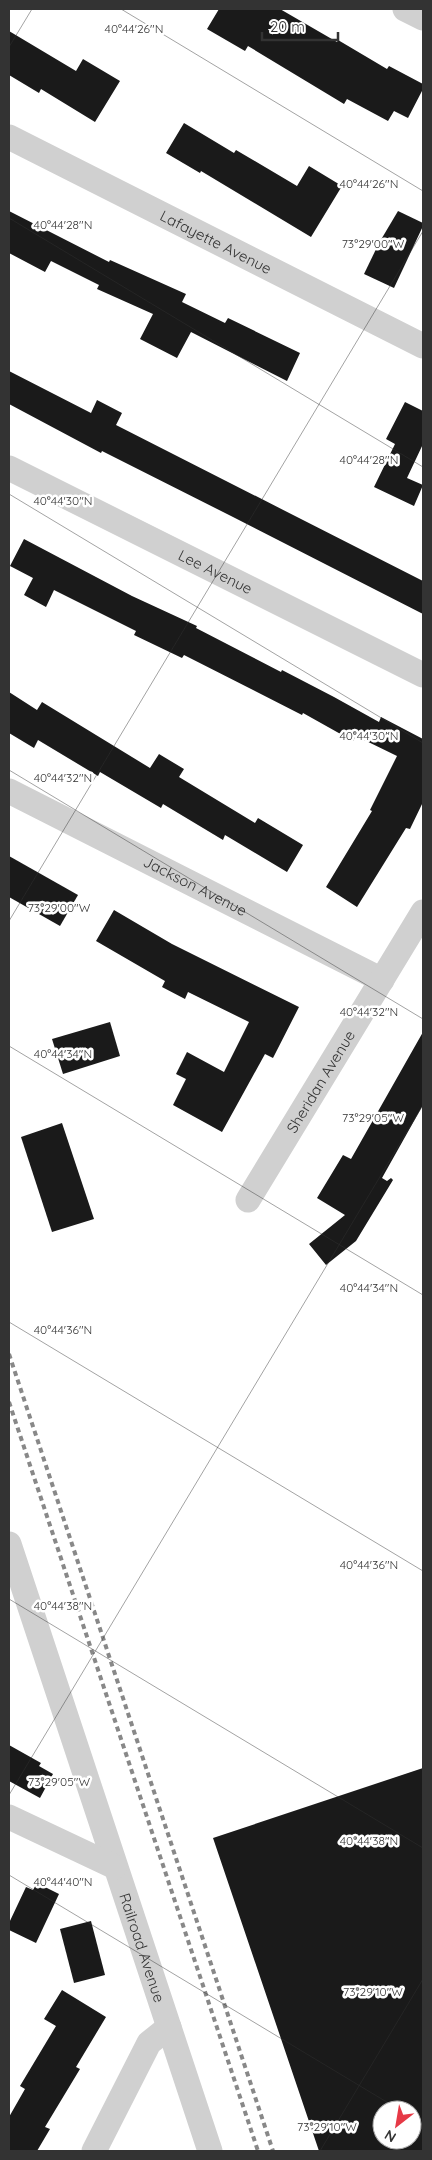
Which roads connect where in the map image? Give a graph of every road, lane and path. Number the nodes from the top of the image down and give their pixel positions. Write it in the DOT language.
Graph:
graph roads {
  1 [pos="405,9"];
  2 [pos="423,18"];
  3 [pos="9,137"];
  4 [pos="423,346"];
  5 [pos="9,468"];
  6 [pos="423,676"];
  7 [pos="9,791"];
  8 [pos="423,912"];
  9 [pos="382,980"];
  10 [pos="248,1200"];
  11 [pos="9,1544"];
  12 [pos="9,1817"];
  13 [pos="115,1867"];
  14 [pos="169,2027"];
  15 [pos="94,2151"];
  16 [pos="210,2151"];
  1 -- 2 [label="street"];
  3 -- 4 [label="street, Lafayette Avenue"];
  5 -- 6 [label="street, Lee Avenue"];
  7 -- 9 [label="street, Jackson Avenue"];
  8 -- 9 [label="street, Sheridan Avenue"];
  9 -- 10 [label="street, Sheridan Avenue"];
  11 -- 13 [label="street, Railroad Avenue"];
  12 -- 13 [label="street"];
  13 -- 14 [label="street, Railroad Avenue"];
  14 -- 15 [label="street"];
  14 -- 16 [label="street, Railroad Avenue"];
}
